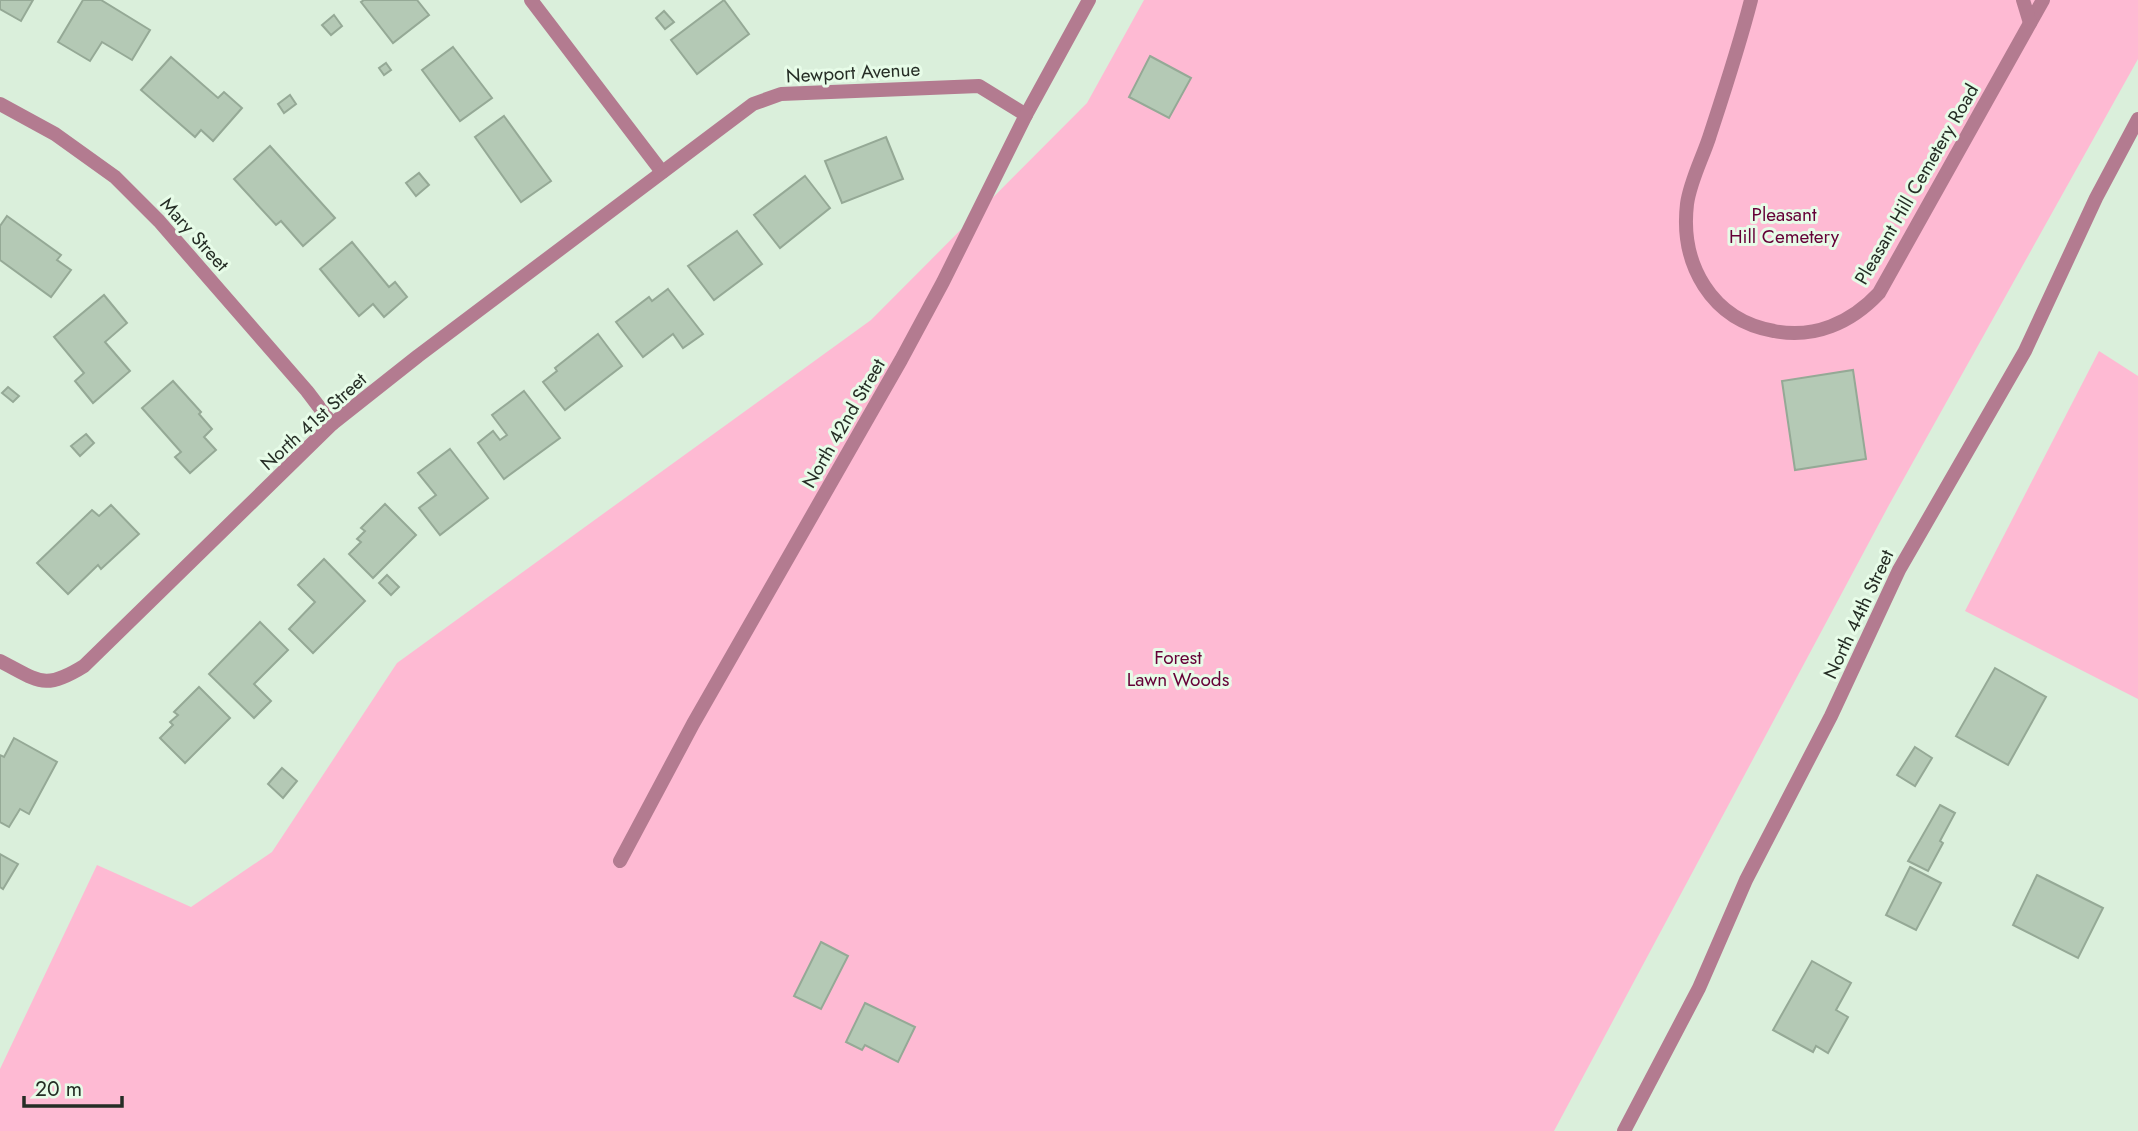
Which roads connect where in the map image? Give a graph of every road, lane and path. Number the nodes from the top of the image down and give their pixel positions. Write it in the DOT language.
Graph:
graph roads {
  1 [pos="531,0"];
  2 [pos="1089,0"];
  3 [pos="1751,0"];
  4 [pos="2023,0"];
  5 [pos="2043,0"];
  6 [pos="2029,23"];
  7 [pos="0,104"];
  8 [pos="1026,115"];
  9 [pos="2138,119"];
  10 [pos="662,172"];
  11 [pos="332,424"];
  12 [pos="0,661"];
  13 [pos="620,860"];
  14 [pos="1624,1131"];
  1 -- 10 [label="street"];
  2 -- 8 [label="street, North 42nd Street"];
  3 -- 6 [label="street, Pleasant Hill Cemetery Road"];
  4 -- 6 [label="street"];
  5 -- 6 [label="street, Pleasant Hill Cemetery Road"];
  7 -- 11 [label="street, Mary Street"];
  8 -- 10 [label="street, Newport Avenue"];
  8 -- 13 [label="street, North 42nd Street"];
  9 -- 14 [label="street, North 44th Street"];
  10 -- 11 [label="street, North 41st Street"];
  11 -- 12 [label="street, North 41st Street"];
}
